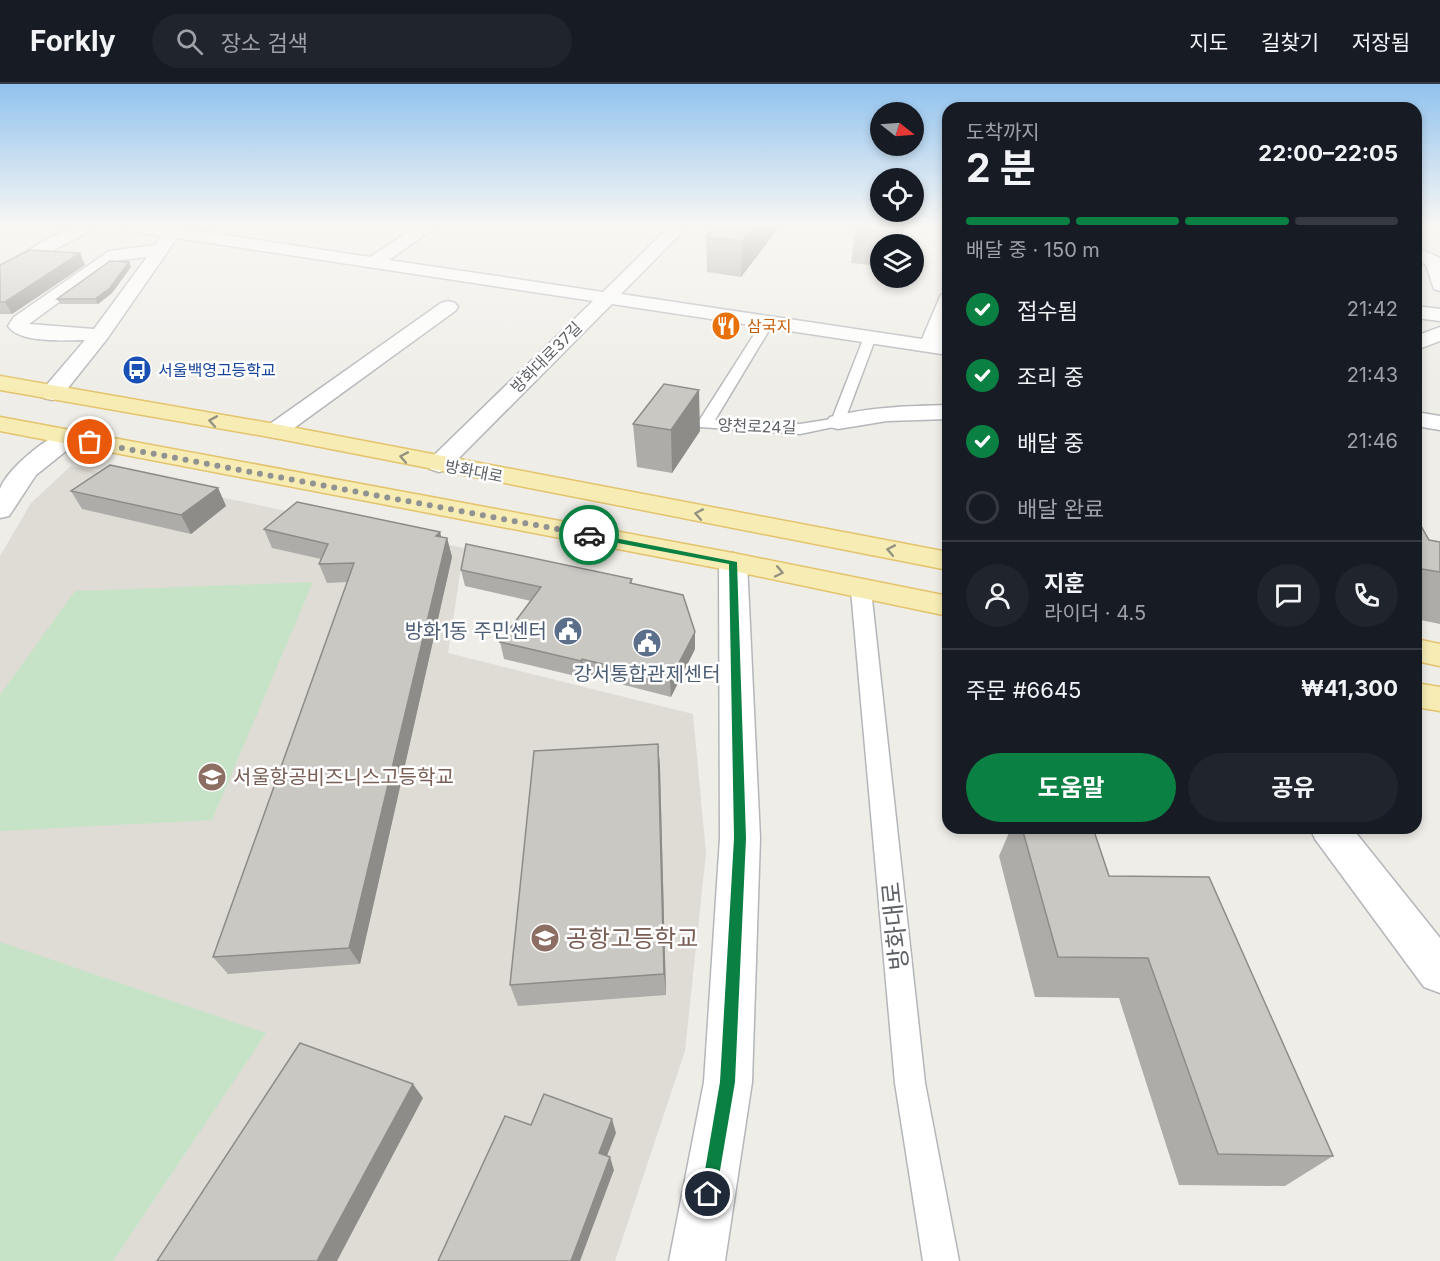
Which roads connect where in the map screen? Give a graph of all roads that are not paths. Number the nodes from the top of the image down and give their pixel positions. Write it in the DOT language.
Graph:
graph roads {
  1 [pos="76,281"];
  2 [pos="139,281"];
  3 [pos="495,281"];
  4 [pos="624,281"];
  5 [pos="1422,281"];
  6 [pos="1439,284"];
  7 [pos="606,298"];
  8 [pos="448,307"];
  9 [pos="1422,313"];
  10 [pos="1440,315"];
  11 [pos="768,322"];
  12 [pos="942,332"];
  13 [pos="1440,333"];
  14 [pos="100,335"];
  15 [pos="870,337"];
  16 [pos="1422,341"];
  17 [pos="939,348"];
  18 [pos="0,383"];
  19 [pos="52,393"];
  20 [pos="942,412"];
  21 [pos="1422,420"];
  22 [pos="838,422"];
  23 [pos="1440,423"];
  24 [pos="0,424"];
  25 [pos="275,431"];
  26 [pos="67,438"];
  27 [pos="439,464"];
  28 [pos="0,510"];
  29 [pos="942,560"];
  30 [pos="733,562"];
  31 [pos="861,590"];
  32 [pos="942,605"];
  33 [pos="1422,651"];
  34 [pos="1440,655"];
  35 [pos="1422,696"];
  36 [pos="1440,699"];
  37 [pos="1334,834"];
  38 [pos="1440,972"];
  39 [pos="697,1261"];
  40 [pos="941,1261"];
  1 -- 14 [label="street"];
  2 -- 14 [label="street"];
  3 -- 7 [label="street"];
  4 -- 7 [label="street, 방화대로37길"];
  5 -- 6 [label="street"];
  7 -- 11 [label="street"];
  7 -- 27 [label="street, 방화대로37길"];
  8 -- 25 [label="street"];
  9 -- 10 [label="street"];
  11 -- 15 [label="street"];
  11 -- 22 [label="lane, 양천로24길"];
  12 -- 17 [label="street"];
  13 -- 16 [label="street"];
  14 -- 19 [label="street"];
  15 -- 17 [label="street"];
  15 -- 22 [label="lane"];
  18 -- 19 [label="main road, 방화대로"];
  25 -- 19 [label="main road, 방화대로, one-way"];
  20 -- 22 [label="street"];
  21 -- 23 [label="street"];
  24 -- 26 [label="main road"];
  27 -- 25 [label="main road, 방화대로, one-way"];
  26 -- 28 [label="street"];
  26 -- 30 [label="main road"];
  29 -- 27 [label="main road, 방화대로, one-way"];
  30 -- 31 [label="main road, one-way"];
  30 -- 39 [label="street"];
  31 -- 32 [label="main road"];
  31 -- 40 [label="lane, 방화대로"];
  33 -- 34 [label="main road"];
  35 -- 36 [label="main road"];
  37 -- 38 [label="street"];
}
